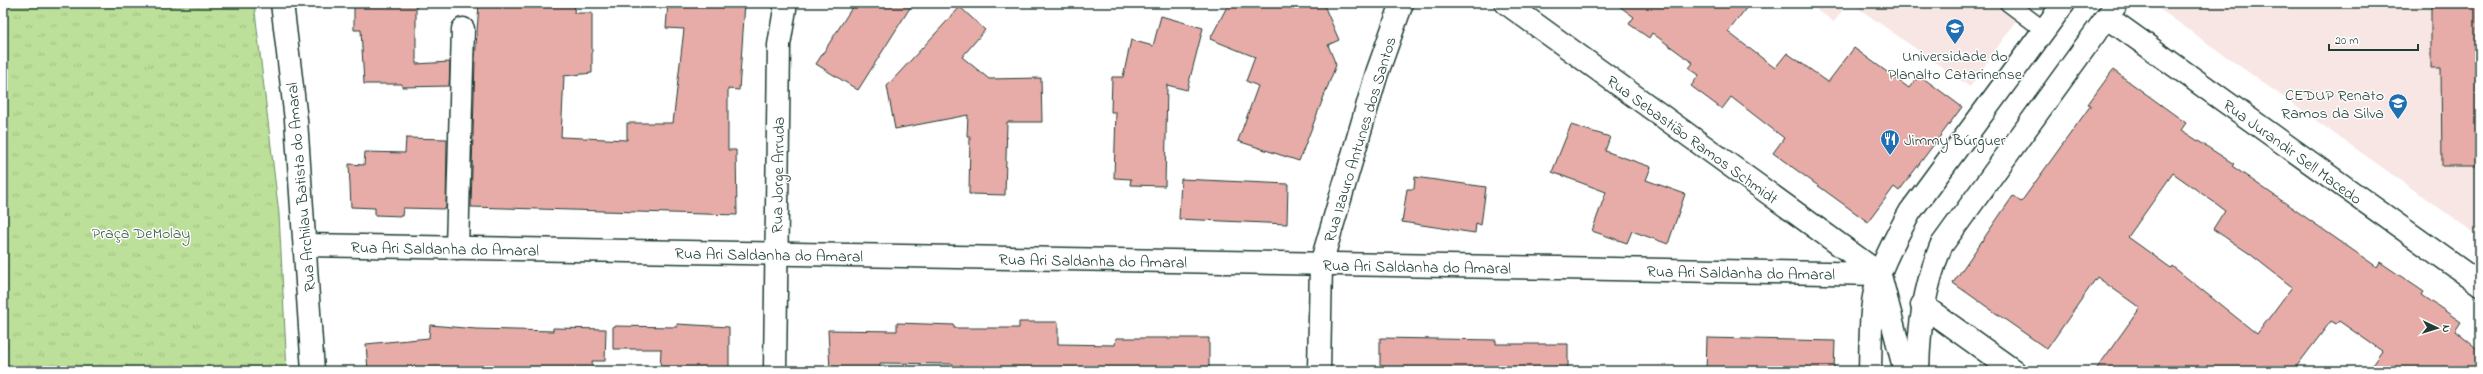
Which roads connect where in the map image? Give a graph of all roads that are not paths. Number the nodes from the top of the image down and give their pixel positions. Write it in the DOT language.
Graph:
graph roads {
  1 [pos="282,3"];
  2 [pos="786,3"];
  3 [pos="1402,3"];
  4 [pos="1506,3"];
  5 [pos="2008,3"];
  6 [pos="2064,3"];
  7 [pos="2112,10"];
  8 [pos="463,29"];
  9 [pos="2044,30"];
  10 [pos="306,245"];
  11 [pos="457,248"];
  12 [pos="776,254"];
  13 [pos="1321,264"];
  14 [pos="1880,274"];
  15 [pos="2480,284"];
  16 [pos="1922,305"];
  17 [pos="313,371"];
  18 [pos="775,371"];
  19 [pos="1319,371"];
  20 [pos="1870,371"];
  21 [pos="1905,371"];
  22 [pos="1918,371"];
  23 [pos="2014,371"];
  1 -- 10 [label="street, Rua Archilau Batista do Amaral"];
  2 -- 12 [label="street, Rua Jorge Arruda"];
  3 -- 13 [label="street, Rua Izauro Antunes dos Santos"];
  4 -- 14 [label="street, Rua Sebastião Ramos Schmidt"];
  5 -- 9 [label="lane"];
  6 -- 9 [label="street"];
  7 -- 15 [label="street, Rua Jurandir Sell Macedo"];
  7 -- 16 [label="street"];
  8 -- 11 [label="street"];
  9 -- 14 [label="street"];
  10 -- 11 [label="street, Rua Ari Saldanha do Amaral"];
  10 -- 17 [label="street, Rua Archilau Batista do Amaral"];
  11 -- 12 [label="street, Rua Ari Saldanha do Amaral"];
  12 -- 13 [label="street, Rua Ari Saldanha do Amaral"];
  12 -- 18 [label="street, Rua Jorge Arruda"];
  13 -- 14 [label="street, Rua Ari Saldanha do Amaral"];
  13 -- 19 [label="street, Rua Izauro Antunes dos Santos"];
  14 -- 20 [label="street"];
  14 -- 21 [label="street"];
  16 -- 22 [label="street"];
  16 -- 23 [label="street"];
}
